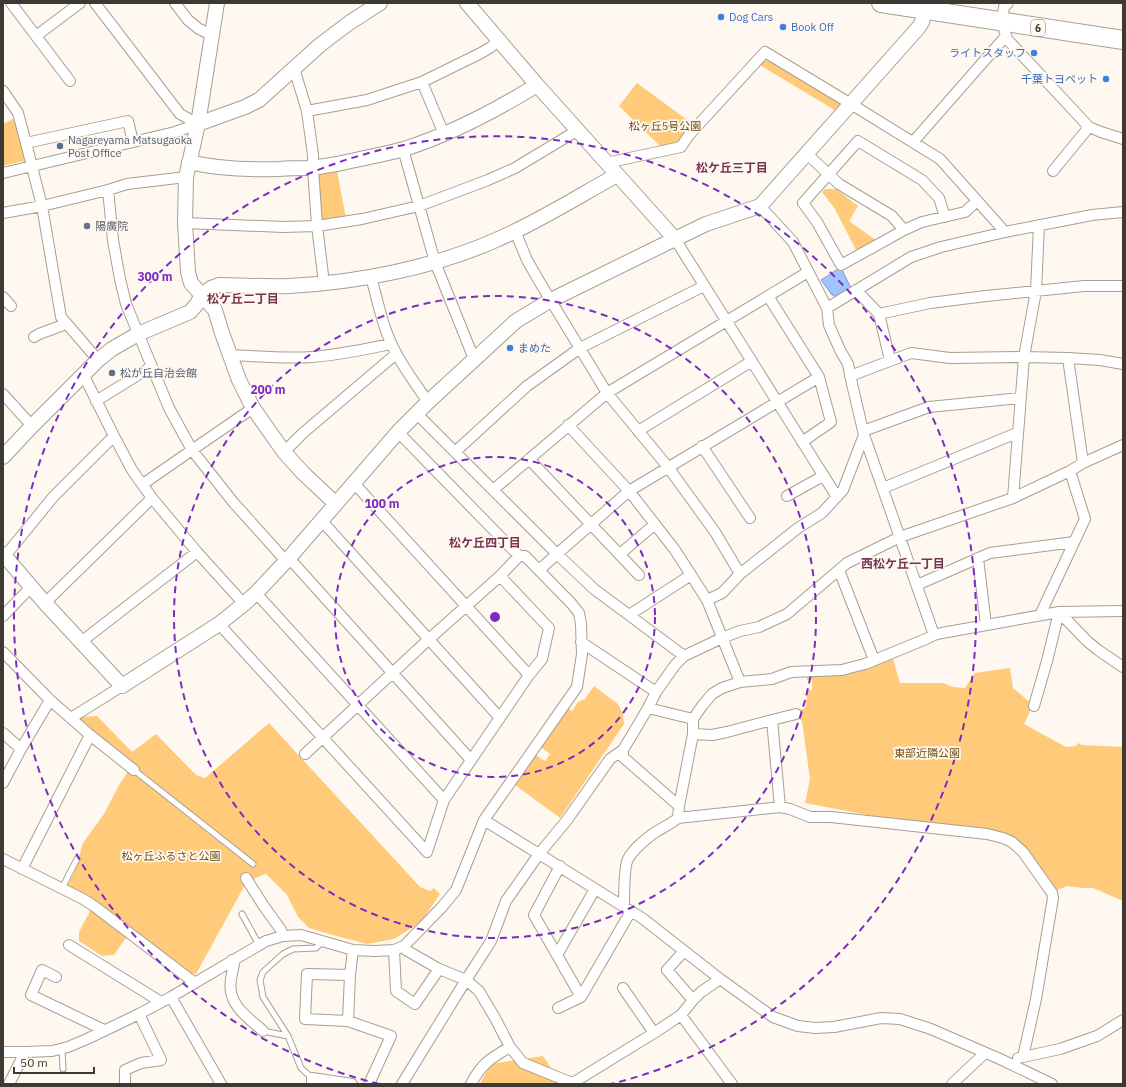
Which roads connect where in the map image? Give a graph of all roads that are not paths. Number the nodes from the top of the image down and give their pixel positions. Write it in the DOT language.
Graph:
graph roads {
  1 [pos="11,3"];
  2 [pos="80,3"];
  3 [pos="95,3"];
  4 [pos="176,3"];
  5 [pos="217,3"];
  6 [pos="380,3"];
  7 [pos="467,3"];
  8 [pos="881,3"];
  9 [pos="1008,3"];
  10 [pos="925,10"];
  11 [pos="1004,29"];
  12 [pos="212,35"];
  13 [pos="36,36"];
  14 [pos="498,40"];
  15 [pos="1123,40"];
  16 [pos="294,68"];
  17 [pos="70,81"];
  18 [pos="422,82"];
  19 [pos="537,85"];
  20 [pos="3,91"];
  21 [pos="851,104"];
  22 [pos="307,111"];
  23 [pos="198,124"];
  24 [pos="1089,127"];
  25 [pos="578,130"];
  26 [pos="444,134"];
  27 [pos="1123,139"];
  28 [pos="133,142"];
  29 [pos="913,142"];
  30 [pos="26,143"];
  31 [pos="403,149"];
  32 [pos="806,154"];
  33 [pos="189,162"];
  34 [pos="606,162"];
  35 [pos="32,166"];
  36 [pos="313,168"];
  37 [pos="1053,170"];
  38 [pos="3,173"];
  39 [pos="828,174"];
  40 [pos="617,175"];
  41 [pos="186,177"];
  42 [pos="108,190"];
  43 [pos="977,201"];
  44 [pos="42,206"];
  45 [pos="419,206"];
  46 [pos="760,206"];
  47 [pos="1123,212"];
  48 [pos="3,213"];
  49 [pos="945,217"];
  50 [pos="185,223"];
  51 [pos="1039,225"];
  52 [pos="317,226"];
  53 [pos="904,230"];
  54 [pos="516,231"];
  55 [pos="1005,232"];
  56 [pos="675,239"];
  57 [pos="435,262"];
  58 [pos="808,272"];
  59 [pos="371,277"];
  60 [pos="324,283"];
  61 [pos="704,286"];
  62 [pos="1123,286"];
  63 [pos="856,290"];
  64 [pos="1036,291"];
  65 [pos="202,295"];
  66 [pos="768,296"];
  67 [pos="3,297"];
  68 [pos="550,300"];
  69 [pos="11,306"];
  70 [pos="827,308"];
  71 [pos="879,314"];
  72 [pos="726,322"];
  73 [pos="66,324"];
  74 [pos="138,334"];
  75 [pos="34,337"];
  76 [pos="392,344"];
  77 [pos="580,348"];
  78 [pos="396,354"];
  79 [pos="229,355"];
  80 [pos="1024,357"];
  81 [pos="1068,358"];
  82 [pos="474,359"];
  83 [pos="98,360"];
  84 [pos="890,360"];
  85 [pos="752,361"];
  86 [pos="1123,364"];
  87 [pos="152,367"];
  88 [pos="83,374"];
  89 [pos="850,376"];
  90 [pos="818,377"];
  91 [pos="607,392"];
  92 [pos="3,394"];
  93 [pos="1020,398"];
  94 [pos="96,401"];
  95 [pos="777,401"];
  96 [pos="428,402"];
  97 [pos="253,408"];
  98 [pos="416,413"];
  99 [pos="568,425"];
  100 [pos="32,426"];
  101 [pos="638,430"];
  102 [pos="398,432"];
  103 [pos="864,433"];
  104 [pos="1017,433"];
  105 [pos="114,436"];
  106 [pos="802,442"];
  107 [pos="702,446"];
  108 [pos="1123,446"];
  109 [pos="192,450"];
  110 [pos="284,452"];
  111 [pos="455,452"];
  112 [pos="3,457"];
  113 [pos="529,459"];
  114 [pos="1083,464"];
  115 [pos="668,467"];
  116 [pos="1070,471"];
  117 [pos="822,476"];
  118 [pos="353,482"];
  119 [pos="143,484"];
  120 [pos="883,488"];
  121 [pos="492,490"];
  122 [pos="629,491"];
  123 [pos="787,496"];
  124 [pos="836,497"];
  125 [pos="152,498"];
  126 [pos="1013,498"];
  127 [pos="336,504"];
  128 [pos="750,518"];
  129 [pos="321,520"];
  130 [pos="591,524"];
  131 [pos="655,524"];
  132 [pos="900,537"];
  133 [pos="1074,542"];
  134 [pos="197,552"];
  135 [pos="557,554"];
  136 [pos="620,554"];
  137 [pos="4,555"];
  138 [pos="519,556"];
  139 [pos="978,558"];
  140 [pos="287,560"];
  141 [pos="539,570"];
  142 [pos="839,570"];
  143 [pos="740,574"];
  144 [pos="639,575"];
  145 [pos="691,575"];
  146 [pos="500,576"];
  147 [pos="917,585"];
  148 [pos="31,587"];
  149 [pos="256,593"];
  150 [pos="707,600"];
  151 [pos="44,604"];
  152 [pos="244,604"];
  153 [pos="466,606"];
  154 [pos="1123,611"];
  155 [pos="1059,612"];
  156 [pos="629,615"];
  157 [pos="1040,615"];
  158 [pos="3,616"];
  159 [pos="219,624"];
  160 [pos="986,625"];
  161 [pos="934,635"];
  162 [pos="722,638"];
  163 [pos="428,640"];
  164 [pos="81,642"];
  165 [pos="581,642"];
  166 [pos="3,652"];
  167 [pos="684,656"];
  168 [pos="874,660"];
  169 [pos="1123,667"];
  170 [pos="392,673"];
  171 [pos="529,675"];
  172 [pos="740,682"];
  173 [pos="122,686"];
  174 [pos="656,692"];
  175 [pos="50,700"];
  176 [pos="357,705"];
  177 [pos="1034,706"];
  178 [pos="648,708"];
  179 [pos="796,714"];
  180 [pos="71,718"];
  181 [pos="500,718"];
  182 [pos="693,718"];
  183 [pos="772,720"];
  184 [pos="3,732"];
  185 [pos="693,734"];
  186 [pos="90,735"];
  187 [pos="322,738"];
  188 [pos="21,749"];
  189 [pos="623,750"];
  190 [pos="305,754"];
  191 [pos="471,760"];
  192 [pos="134,770"];
  193 [pos="3,783"];
  194 [pos="444,800"];
  195 [pos="679,806"];
  196 [pos="780,807"];
  197 [pos="678,818"];
  198 [pos="484,820"];
  199 [pos="539,854"];
  200 [pos="3,859"];
  201 [pos="77,859"];
  202 [pos="253,864"];
  203 [pos="560,866"];
  204 [pos="22,868"];
  205 [pos="246,878"];
  206 [pos="62,888"];
  207 [pos="595,890"];
  208 [pos="627,909"];
  209 [pos="242,914"];
  210 [pos="284,936"];
  211 [pos="323,941"];
  212 [pos="69,945"];
  213 [pos="259,945"];
  214 [pos="399,948"];
  215 [pos="353,950"];
  216 [pos="684,950"];
  217 [pos="557,955"];
  218 [pos="232,960"];
  219 [pos="439,969"];
  220 [pos="350,975"];
  221 [pos="56,977"];
  222 [pos="466,980"];
  223 [pos="720,980"];
  224 [pos="195,983"];
  225 [pos="623,988"];
  226 [pos="171,997"];
  227 [pos="581,997"];
  228 [pos="693,1000"];
  229 [pos="161,1002"];
  230 [pos="558,1008"];
  231 [pos="139,1014"];
  232 [pos="681,1015"];
  233 [pos="1123,1020"];
  234 [pos="348,1021"];
  235 [pos="104,1030"];
  236 [pos="263,1031"];
  237 [pos="654,1033"];
  238 [pos="288,1036"];
  239 [pos="510,1047"];
  240 [pos="62,1049"];
  241 [pos="3,1052"];
  242 [pos="25,1052"];
  243 [pos="985,1053"];
  244 [pos="1023,1057"];
  245 [pos="1000,1059"];
  246 [pos="63,1069"];
  247 [pos="312,1081"];
  248 [pos="571,1083"];
  249 [pos="9,1084"];
  250 [pos="125,1084"];
  251 [pos="221,1084"];
  252 [pos="352,1084"];
  253 [pos="369,1084"];
  254 [pos="402,1084"];
  255 [pos="470,1084"];
  256 [pos="732,1084"];
  257 [pos="952,1084"];
  258 [pos="1052,1084"];
  1 -- 13 [label="street"];
  2 -- 13 [label="street"];
  3 -- 23 [label="street"];
  4 -- 12 [label="street"];
  5 -- 12 [label="street"];
  6 -- 16 [label="street"];
  7 -- 14 [label="street"];
  8 -- 10 [label="highway, 6"];
  9 -- 11 [label="street"];
  10 -- 11 [label="highway, 6"];
  10 -- 21 [label="street"];
  11 -- 15 [label="highway, 6"];
  11 -- 24 [label="street"];
  11 -- 29 [label="street"];
  12 -- 23 [label="street"];
  13 -- 17 [label="street"];
  14 -- 18 [label="street"];
  14 -- 19 [label="street"];
  16 -- 22 [label="street"];
  16 -- 23 [label="street"];
  18 -- 22 [label="street"];
  18 -- 26 [label="street"];
  19 -- 25 [label="street"];
  19 -- 26 [label="street"];
  20 -- 30 [label="street"];
  21 -- 29 [label="street"];
  21 -- 32 [label="street"];
  21 -- 34 [label="street"];
  22 -- 36 [label="street"];
  23 -- 28 [label="street"];
  23 -- 33 [label="street"];
  24 -- 27 [label="street"];
  24 -- 37 [label="street"];
  25 -- 34 [label="street"];
  25 -- 45 [label="street"];
  26 -- 31 [label="street"];
  28 -- 30 [label="street"];
  28 -- 35 [label="street"];
  29 -- 43 [label="street"];
  30 -- 35 [label="street"];
  31 -- 36 [label="street"];
  31 -- 45 [label="street"];
  32 -- 39 [label="street"];
  32 -- 46 [label="street"];
  33 -- 36 [label="street"];
  33 -- 41 [label="street"];
  34 -- 40 [label="street"];
  35 -- 38 [label="street"];
  35 -- 44 [label="street"];
  36 -- 52 [label="street"];
  39 -- 49 [label="street"];
  39 -- 53 [label="street"];
  39 -- 53 [label="street"];
  40 -- 54 [label="street"];
  40 -- 56 [label="street"];
  41 -- 42 [label="street"];
  41 -- 50 [label="street"];
  42 -- 44 [label="street"];
  42 -- 74 [label="street"];
  43 -- 49 [label="street"];
  43 -- 55 [label="street"];
  44 -- 48 [label="street"];
  44 -- 73 [label="street"];
  45 -- 52 [label="street"];
  45 -- 57 [label="street"];
  46 -- 56 [label="street"];
  46 -- 58 [label="street"];
  47 -- 51 [label="street"];
  49 -- 53 [label="street"];
  50 -- 52 [label="street"];
  50 -- 65 [label="street"];
  51 -- 55 [label="street"];
  51 -- 64 [label="street"];
  52 -- 60 [label="street"];
  54 -- 57 [label="street"];
  54 -- 68 [label="street"];
  55 -- 63 [label="street"];
  56 -- 61 [label="street"];
  56 -- 68 [label="street"];
  57 -- 59 [label="street"];
  57 -- 82 [label="street"];
  58 -- 66 [label="street"];
  58 -- 70 [label="street"];
  59 -- 60 [label="street"];
  59 -- 76 [label="street"];
  60 -- 65 [label="street"];
  61 -- 72 [label="street"];
  61 -- 77 [label="street"];
  62 -- 64 [label="street"];
  63 -- 70 [label="street"];
  63 -- 71 [label="street"];
  64 -- 71 [label="street"];
  64 -- 80 [label="street"];
  65 -- 74 [label="street"];
  65 -- 79 [label="street"];
  66 -- 72 [label="street"];
  66 -- 90 [label="street"];
  67 -- 69 [label="street"];
  68 -- 77 [label="street"];
  68 -- 82 [label="street"];
  70 -- 89 [label="street"];
  71 -- 84 [label="street"];
  72 -- 85 [label="street"];
  72 -- 91 [label="street"];
  73 -- 75 [label="street"];
  73 -- 83 [label="street"];
  74 -- 83 [label="street"];
  74 -- 87 [label="street"];
  76 -- 78 [label="street"];
  76 -- 79 [label="street"];
  77 -- 91 [label="street"];
  77 -- 111 [label="street"];
  78 -- 96 [label="street"];
  78 -- 110 [label="street"];
  79 -- 97 [label="street"];
  80 -- 81 [label="street"];
  80 -- 84 [label="street"];
  80 -- 93 [label="street"];
  81 -- 86 [label="street"];
  81 -- 114 [label="street"];
  82 -- 96 [label="street"];
  83 -- 88 [label="street"];
  84 -- 89 [label="street"];
  85 -- 95 [label="street"];
  85 -- 101 [label="street"];
  87 -- 94 [label="street"];
  87 -- 109 [label="street"];
  88 -- 94 [label="street"];
  88 -- 100 [label="street"];
  89 -- 103 [label="street"];
  90 -- 95 [label="street"];
  90 -- 106 [label="street"];
  91 -- 99 [label="street"];
  91 -- 101 [label="street"];
  92 -- 100 [label="street"];
  93 -- 103 [label="street"];
  93 -- 104 [label="street"];
  94 -- 105 [label="street"];
  95 -- 106 [label="street"];
  95 -- 107 [label="street"];
  96 -- 98 [label="street"];
  97 -- 109 [label="street"];
  97 -- 110 [label="street"];
  98 -- 102 [label="street"];
  98 -- 111 [label="street"];
  99 -- 113 [label="street"];
  99 -- 122 [label="street"];
  100 -- 112 [label="street"];
  101 -- 115 [label="street"];
  102 -- 118 [label="street"];
  102 -- 138 [label="street"];
  103 -- 120 [label="street"];
  103 -- 124 [label="street"];
  104 -- 120 [label="street"];
  104 -- 126 [label="street"];
  105 -- 119 [label="street"];
  105 -- 137 [label="street"];
  106 -- 117 [label="street"];
  107 -- 115 [label="street"];
  107 -- 128 [label="street"];
  108 -- 114 [label="street"];
  109 -- 119 [label="street"];
  109 -- 140 [label="street"];
  110 -- 127 [label="street"];
  111 -- 121 [label="street"];
  113 -- 121 [label="street"];
  113 -- 130 [label="street"];
  114 -- 116 [label="street"];
  115 -- 122 [label="street"];
  115 -- 143 [label="street"];
  116 -- 126 [label="street"];
  116 -- 133 [label="street"];
  117 -- 123 [label="street"];
  117 -- 124 [label="street"];
  118 -- 127 [label="street"];
  118 -- 153 [label="street"];
  119 -- 125 [label="street"];
  120 -- 132 [label="street"];
  121 -- 135 [label="street"];
  122 -- 130 [label="street"];
  122 -- 131 [label="street"];
  124 -- 143 [label="street"];
  125 -- 134 [label="street"];
  125 -- 151 [label="street"];
  126 -- 132 [label="street"];
  127 -- 129 [label="street"];
  129 -- 140 [label="street"];
  129 -- 163 [label="street"];
  130 -- 135 [label="street"];
  130 -- 136 [label="street"];
  131 -- 136 [label="street"];
  131 -- 145 [label="street"];
  132 -- 142 [label="street"];
  132 -- 147 [label="street"];
  133 -- 139 [label="street"];
  133 -- 157 [label="street"];
  134 -- 152 [label="street"];
  134 -- 164 [label="street"];
  135 -- 141 [label="street"];
  135 -- 156 [label="street"];
  136 -- 144 [label="street"];
  137 -- 148 [label="street"];
  138 -- 141 [label="street"];
  138 -- 146 [label="street"];
  139 -- 147 [label="street"];
  139 -- 160 [label="street"];
  140 -- 149 [label="street"];
  140 -- 170 [label="street"];
  141 -- 165 [label="street"];
  142 -- 162 [label="street"];
  142 -- 168 [label="street"];
  143 -- 150 [label="street"];
  145 -- 150 [label="street"];
  145 -- 156 [label="street"];
  146 -- 153 [label="street"];
  146 -- 171 [label="street"];
  147 -- 161 [label="street"];
  148 -- 151 [label="street"];
  148 -- 158 [label="street"];
  149 -- 152 [label="street"];
  149 -- 176 [label="street"];
  150 -- 162 [label="street"];
  151 -- 164 [label="street"];
  152 -- 159 [label="street"];
  153 -- 163 [label="street"];
  153 -- 171 [label="street"];
  154 -- 155 [label="street"];
  155 -- 157 [label="street"];
  155 -- 169 [label="street"];
  155 -- 177 [label="street"];
  156 -- 167 [label="street"];
  157 -- 160 [label="street"];
  159 -- 173 [label="street"];
  159 -- 187 [label="street"];
  160 -- 161 [label="street"];
  161 -- 168 [label="street"];
  162 -- 167 [label="street"];
  162 -- 172 [label="street"];
  163 -- 170 [label="street"];
  163 -- 181 [label="street"];
  164 -- 173 [label="street"];
  165 -- 174 [label="street"];
  165 -- 198 [label="street"];
  166 -- 175 [label="street"];
  167 -- 174 [label="street"];
  168 -- 172 [label="street"];
  170 -- 176 [label="street"];
  170 -- 191 [label="street"];
  171 -- 181 [label="street"];
  172 -- 182 [label="street"];
  173 -- 180 [label="street"];
  174 -- 178 [label="street"];
  175 -- 180 [label="street"];
  175 -- 188 [label="street"];
  176 -- 187 [label="street"];
  176 -- 194 [label="street"];
  178 -- 182 [label="street"];
  178 -- 189 [label="street"];
  179 -- 183 [label="street"];
  180 -- 186 [label="street"];
  181 -- 191 [label="street"];
  182 -- 185 [label="street"];
  183 -- 185 [label="street"];
  183 -- 196 [label="street"];
  184 -- 188 [label="street"];
  185 -- 195 [label="street"];
  186 -- 192 [label="street"];
  186 -- 204 [label="street"];
  187 -- 190 [label="street"];
  187 -- 194 [label="street"];
  188 -- 193 [label="street"];
  189 -- 195 [label="street"];
  189 -- 199 [label="street"];
  191 -- 194 [label="street"];
  192 -- 202 [label="lane"];
  195 -- 197 [label="street"];
  196 -- 197 [label="street"];
  196 -- 244 [label="street"];
  197 -- 208 [label="street"];
  198 -- 199 [label="street"];
  198 -- 214 [label="street"];
  199 -- 203 [label="street"];
  199 -- 222 [label="street"];
  200 -- 204 [label="street"];
  201 -- 206 [label="lane"];
  203 -- 207 [label="street"];
  203 -- 217 [label="street"];
  204 -- 206 [label="street"];
  205 -- 210 [label="street"];
  206 -- 224 [label="street"];
  207 -- 208 [label="street"];
  207 -- 217 [label="street"];
  208 -- 216 [label="street"];
  208 -- 227 [label="street"];
  209 -- 213 [label="lane"];
  210 -- 211 [label="street"];
  210 -- 213 [label="street"];
  211 -- 215 [label="street"];
  211 -- 238 [label="lane"];
  212 -- 229 [label="street"];
  213 -- 218 [label="street"];
  214 -- 215 [label="street"];
  214 -- 219 [label="street"];
  214 -- 219 [label="street"];
  215 -- 220 [label="street"];
  216 -- 223 [label="street"];
  216 -- 228 [label="street"];
  217 -- 227 [label="street"];
  218 -- 224 [label="street"];
  218 -- 236 [label="street"];
  219 -- 222 [label="street"];
  220 -- 234 [label="street"];
  220 -- 234 [label="street"];
  221 -- 235 [label="street"];
  222 -- 239 [label="street"];
  222 -- 254 [label="street"];
  223 -- 228 [label="street"];
  223 -- 243 [label="street"];
  224 -- 226 [label="street"];
  225 -- 237 [label="street"];
  226 -- 229 [label="street"];
  226 -- 251 [label="street"];
  227 -- 230 [label="street"];
  228 -- 232 [label="street"];
  229 -- 231 [label="street"];
  231 -- 235 [label="street"];
  231 -- 250 [label="street"];
  232 -- 237 [label="street"];
  232 -- 256 [label="street"];
  233 -- 244 [label="street"];
  234 -- 253 [label="street"];
  235 -- 240 [label="street"];
  236 -- 238 [label="lane"];
  237 -- 248 [label="street"];
  238 -- 247 [label="lane"];
  239 -- 248 [label="street"];
  239 -- 255 [label="street"];
  240 -- 242 [label="street"];
  240 -- 246 [label="lane"];
  241 -- 242 [label="street"];
  242 -- 249 [label="street"];
  243 -- 245 [label="street"];
  243 -- 257 [label="street"];
  244 -- 245 [label="street"];
  245 -- 258 [label="street"];
  247 -- 252 [label="street"];
}
